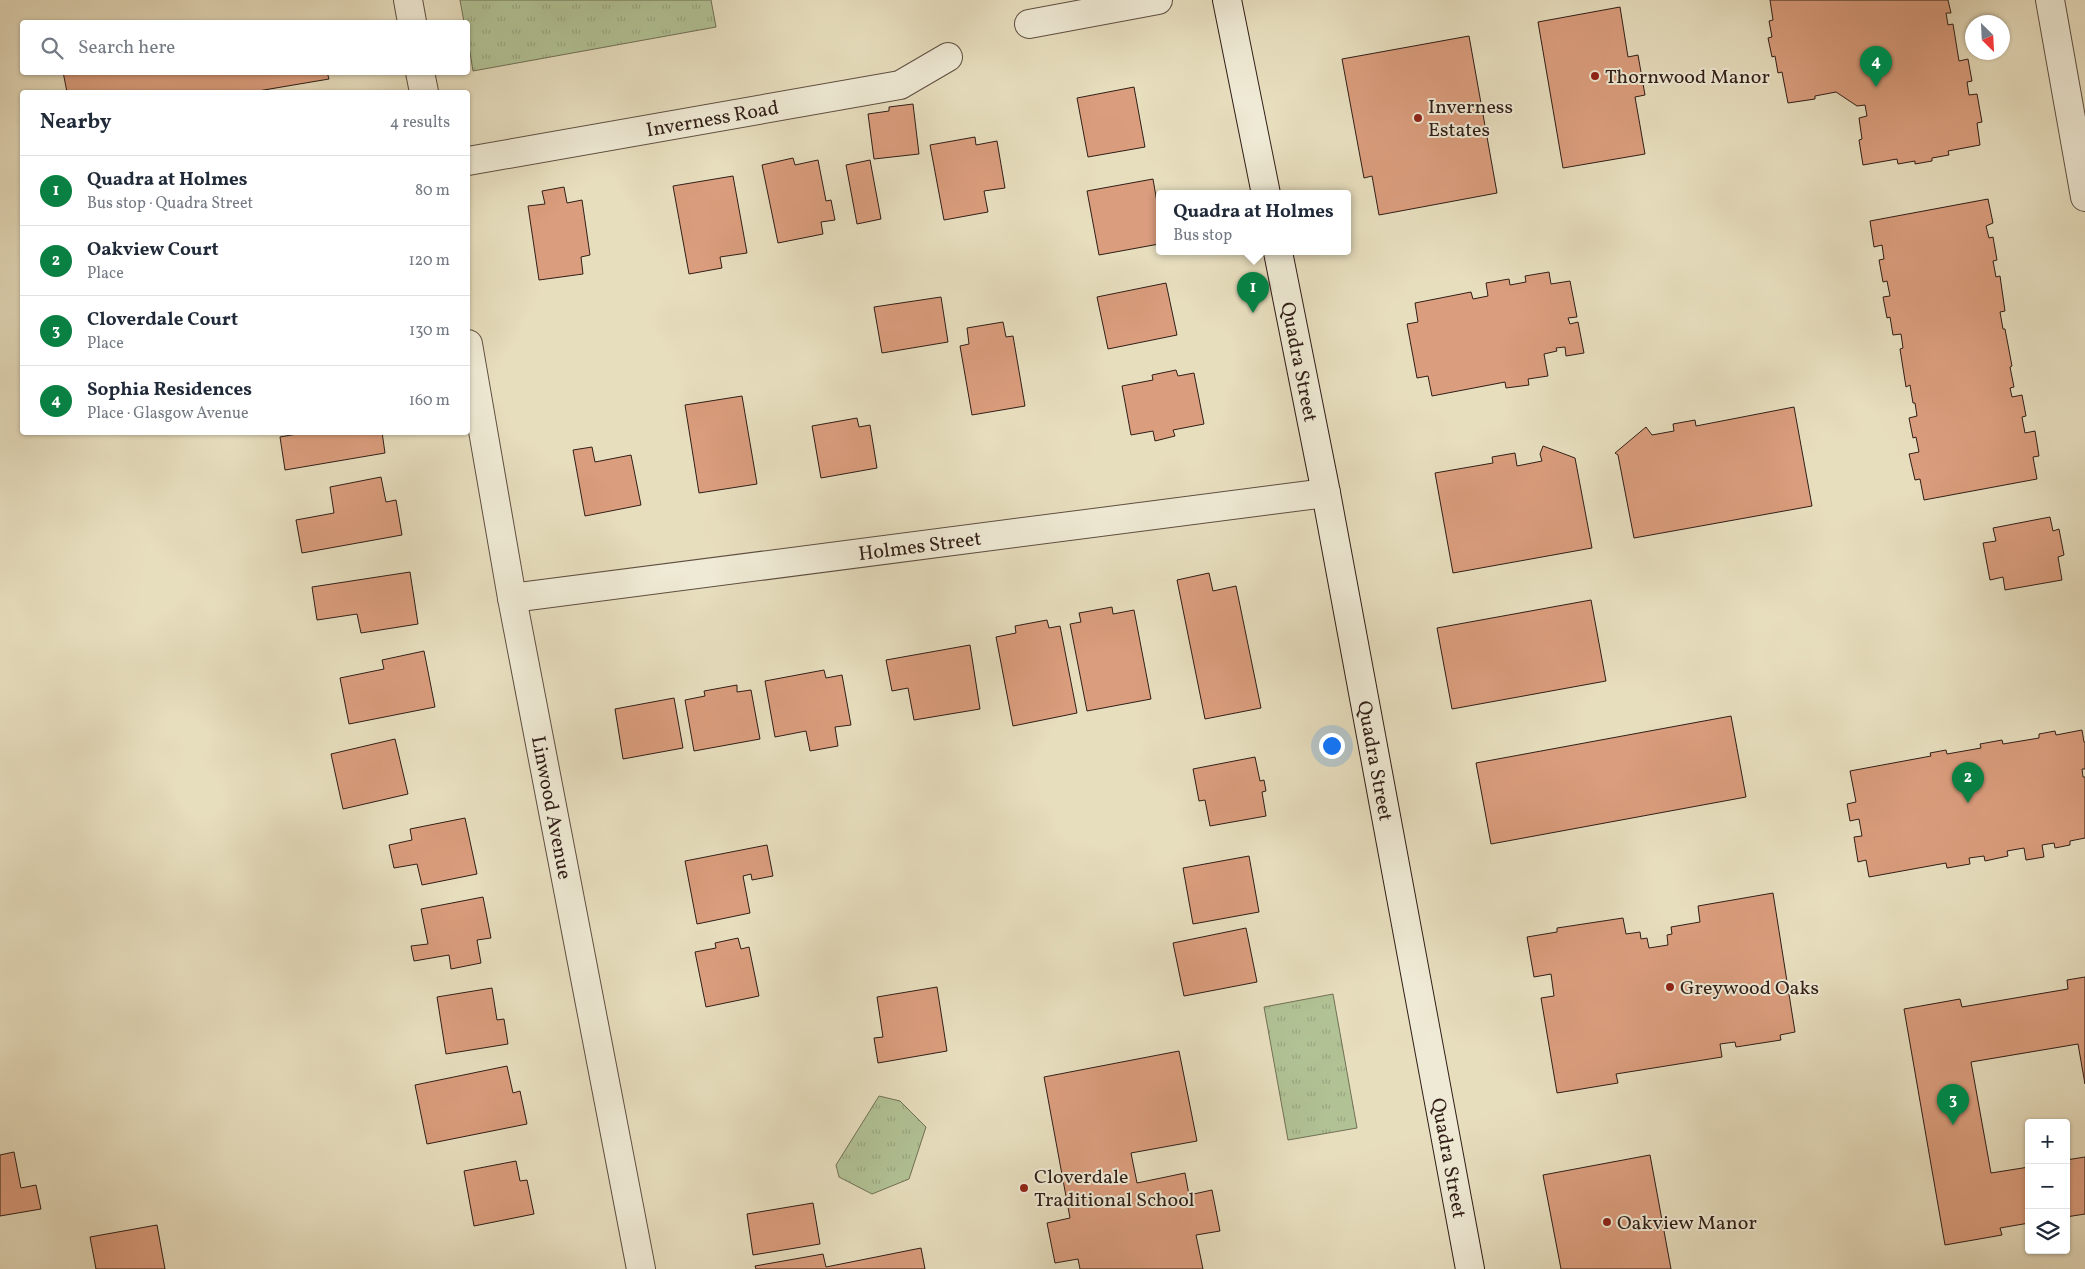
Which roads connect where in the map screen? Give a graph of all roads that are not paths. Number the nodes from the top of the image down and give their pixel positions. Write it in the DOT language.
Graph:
graph roads {
  1 [pos="408,0"];
  2 [pos="1158,0"];
  3 [pos="1227,0"];
  4 [pos="2050,0"];
  5 [pos="412,20"];
  6 [pos="1029,24"];
  7 [pos="948,56"];
  8 [pos="421,75"];
  9 [pos="424,90"];
  10 [pos="470,161"];
  11 [pos="1265,190"];
  12 [pos="2085,197"];
  13 [pos="1279,255"];
  14 [pos="470,356"];
  15 [pos="1326,493"];
  16 [pos="512,598"];
  17 [pos="641,1269"];
  18 [pos="1470,1269"];
  1 -- 5 [label="street"];
  2 -- 6 [label="street"];
  3 -- 11 [label="street"];
  4 -- 12 [label="street"];
  7 -- 10 [label="street, Inverness Road"];
  8 -- 9 [label="street"];
  13 -- 15 [label="street, Quadra Street"];
  14 -- 16 [label="street, Linwood Avenue"];
  15 -- 16 [label="street, Holmes Street"];
  15 -- 18 [label="street, Quadra Street"];
  16 -- 17 [label="street, Linwood Avenue"];
}
